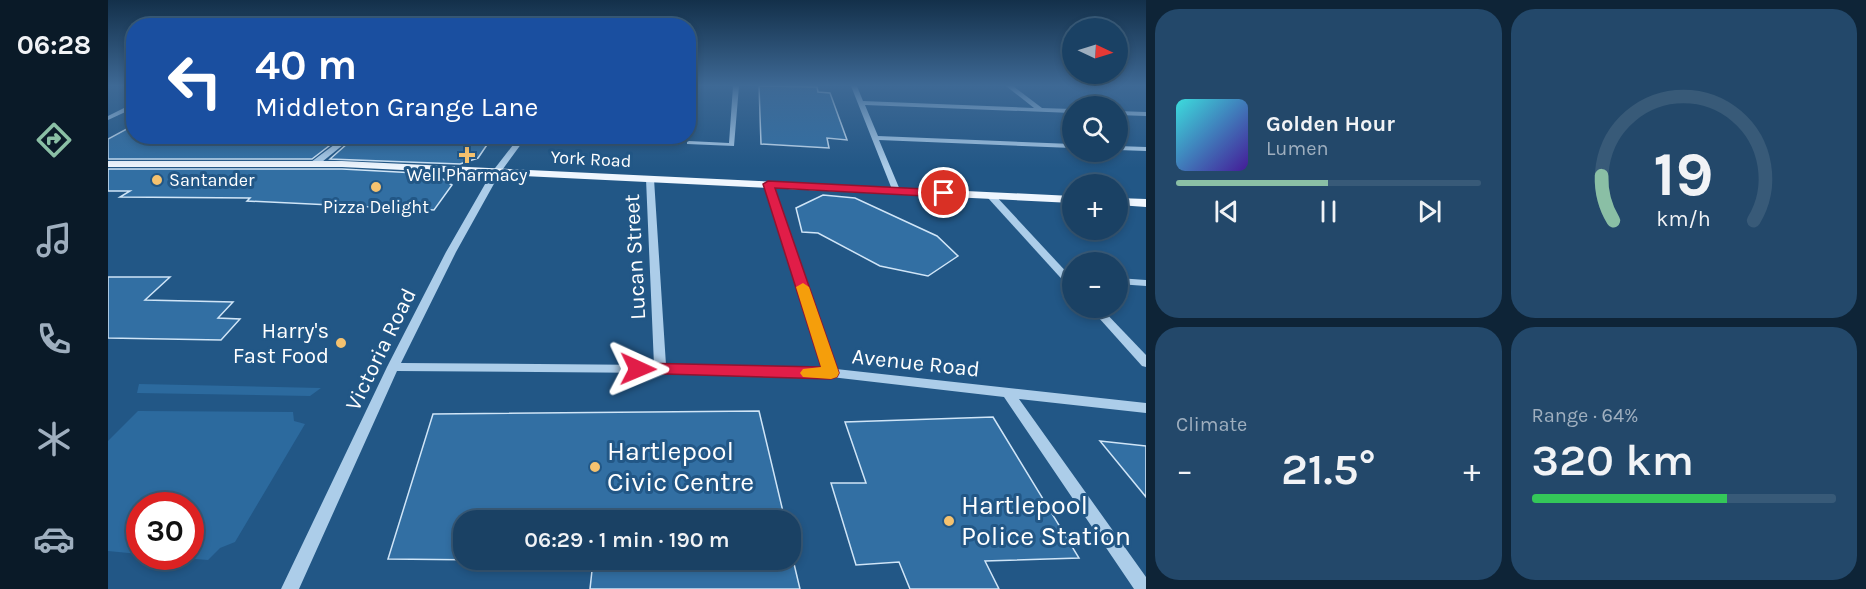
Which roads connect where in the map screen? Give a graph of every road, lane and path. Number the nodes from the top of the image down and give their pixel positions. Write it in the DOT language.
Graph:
graph roads {
  1 [pos="734,113"];
  2 [pos="866,113"];
  3 [pos="876,138"];
  4 [pos="696,143"];
  5 [pos="340,144"];
  6 [pos="518,144"];
  7 [pos="1062,146"];
  8 [pos="1128,148"];
  9 [pos="1146,149"];
  10 [pos="108,164"];
  11 [pos="314,164"];
  12 [pos="496,172"];
  13 [pos="650,179"];
  14 [pos="768,184"];
  15 [pos="896,190"];
  16 [pos="991,196"];
  17 [pos="1062,200"];
  18 [pos="1128,202"];
  19 [pos="1146,203"];
  20 [pos="1062,271"];
  21 [pos="1128,282"];
  22 [pos="1146,283"];
  23 [pos="1104,318"];
  24 [pos="1146,363"];
  25 [pos="393,367"];
  26 [pos="660,369"];
  27 [pos="831,373"];
  28 [pos="1008,393"];
  29 [pos="1146,408"];
  30 [pos="290,589"];
  31 [pos="1144,589"];
  1 -- 4 [label="street"];
  2 -- 3 [label="street"];
  3 -- 7 [label="street"];
  3 -- 15 [label="street"];
  5 -- 11 [label="street"];
  6 -- 12 [label="street, Victoria Road"];
  8 -- 9 [label="street"];
  10 -- 11 [label="main road, York Road"];
  11 -- 12 [label="main road, York Road"];
  12 -- 13 [label="main road, York Road"];
  12 -- 25 [label="street, Victoria Road"];
  13 -- 14 [label="main road, York Road"];
  13 -- 26 [label="street, Lucan Street"];
  14 -- 15 [label="main road, York Road"];
  14 -- 27 [label="street"];
  15 -- 16 [label="main road, York Road"];
  16 -- 17 [label="main road, York Road"];
  16 -- 20 [label="street"];
  18 -- 19 [label="main road"];
  21 -- 22 [label="street"];
  23 -- 24 [label="street"];
  25 -- 26 [label="street, Avenue Road"];
  25 -- 30 [label="street, Victoria Road"];
  26 -- 27 [label="street, Avenue Road"];
  27 -- 28 [label="street, Avenue Road"];
  28 -- 29 [label="street, Avenue Road"];
  28 -- 31 [label="street"];
}
